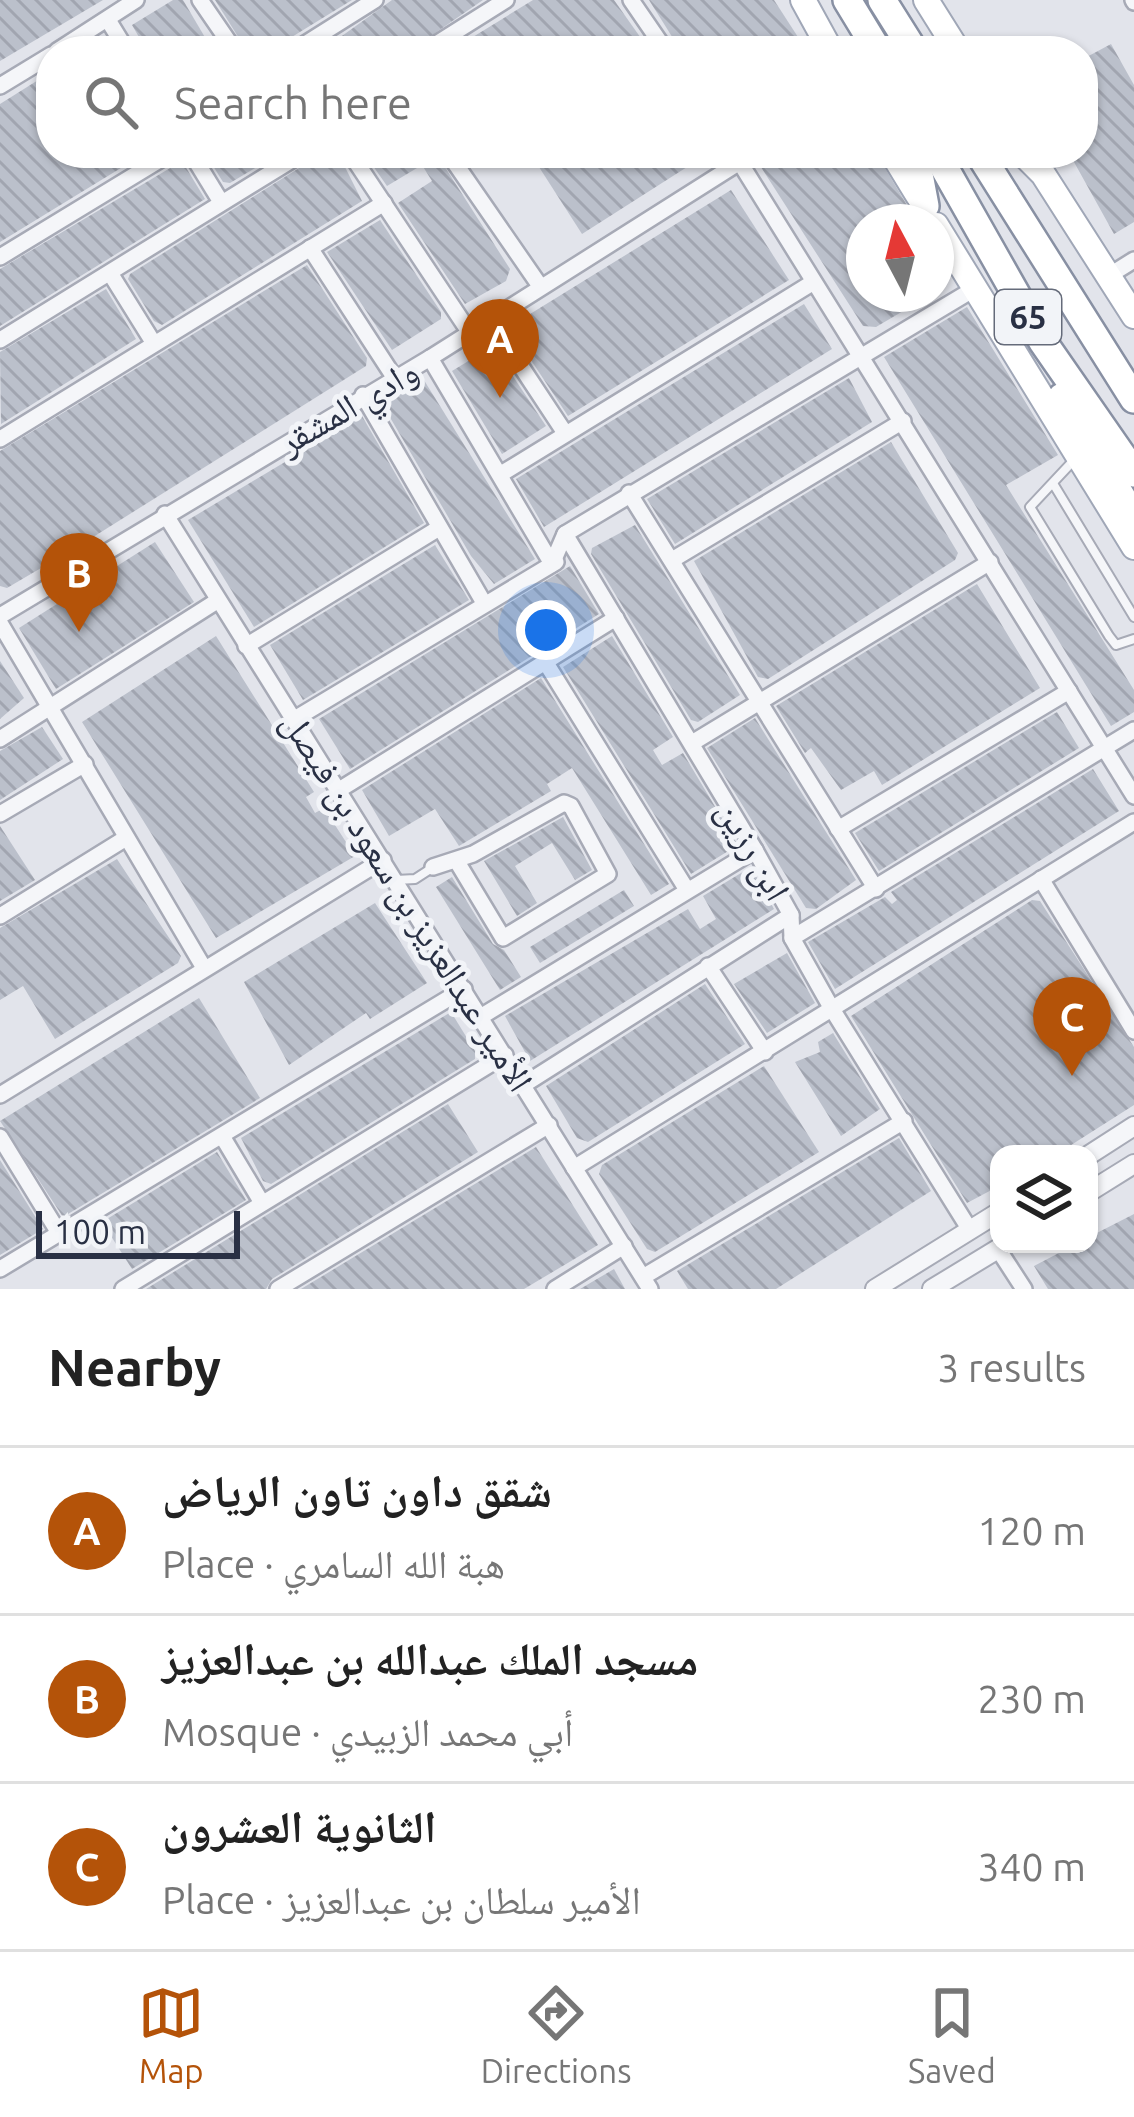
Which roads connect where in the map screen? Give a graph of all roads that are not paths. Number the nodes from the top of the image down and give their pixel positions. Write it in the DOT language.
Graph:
graph roads {
  1 [pos="136,0"];
  2 [pos="200,0"];
  3 [pos="375,0"];
  4 [pos="506,0"];
  5 [pos="631,0"];
  6 [pos="803,0"];
  7 [pos="847,0"];
  8 [pos="882,0"];
  9 [pos="926,0"];
  10 [pos="108,20"];
  11 [pos="82,36"];
  12 [pos="118,36"];
  13 [pos="225,36"];
  14 [pos="318,36"];
  15 [pos="449,36"];
  16 [pos="656,36"];
  17 [pos="823,36"];
  18 [pos="866,36"];
  19 [pos="905,36"];
  20 [pos="949,36"];
  21 [pos="36,64"];
  22 [pos="0,86"];
  23 [pos="146,168"];
  24 [pos="200,168"];
  25 [pos="278,168"];
  26 [pos="360,168"];
  27 [pos="458,168"];
  28 [pos="724,168"];
  29 [pos="750,168"];
  30 [pos="901,168"];
  31 [pos="919,168"];
  32 [pos="944,168"];
  33 [pos="989,168"];
  34 [pos="1037,168"];
  35 [pos="221,202"];
  36 [pos="384,203"];
  37 [pos="923,204"];
  38 [pos="928,204"];
  39 [pos="310,248"];
  40 [pos="954,255"];
  41 [pos="0,257"];
  42 [pos="1134,260"];
  43 [pos="110,272"];
  44 [pos="1110,275"];
  45 [pos="812,283"];
  46 [pos="540,286"];
  47 [pos="974,289"];
  48 [pos="1134,316"];
  49 [pos="489,318"];
  50 [pos="470,333"];
  51 [pos="0,340"];
  52 [pos="153,342"];
  53 [pos="1043,342"];
  54 [pos="860,354"];
  55 [pos="430,358"];
  56 [pos="394,377"];
  57 [pos="363,395"];
  58 [pos="1134,399"];
  59 [pos="903,421"];
  60 [pos="565,433"];
  61 [pos="0,439"];
  62 [pos="1076,459"];
  63 [pos="1134,473"];
  64 [pos="501,474"];
  65 [pos="1054,485"];
  66 [pos="629,493"];
  67 [pos="165,514"];
  68 [pos="1134,518"];
  69 [pos="440,528"];
  70 [pos="565,534"];
  71 [pos="1134,547"];
  72 [pos="574,550"];
  73 [pos="672,560"];
  74 [pos="990,562"];
  75 [pos="552,564"];
  76 [pos="217,602"];
  77 [pos="484,603"];
  78 [pos="616,617"];
  79 [pos="1134,617"];
  80 [pos="0,620"];
  81 [pos="1134,639"];
  82 [pos="246,646"];
  83 [pos="545,663"];
  84 [pos="1069,691"];
  85 [pos="756,702"];
  86 [pos="52,708"];
  87 [pos="293,720"];
  88 [pos="1134,730"];
  89 [pos="0,739"];
  90 [pos="692,743"];
  91 [pos="1104,749"];
  92 [pos="85,764"];
  93 [pos="339,790"];
  94 [pos="1134,796"];
  95 [pos="0,814"];
  96 [pos="1134,822"];
  97 [pos="838,829"];
  98 [pos="126,838"];
  99 [pos="755,850"];
  100 [pos="383,860"];
  101 [pos="456,860"];
  102 [pos="433,867"];
  103 [pos="1041,879"];
  104 [pos="396,880"];
  105 [pos="876,889"];
  106 [pos="687,890"];
  107 [pos="791,915"];
  108 [pos="0,916"];
  109 [pos="792,938"];
  110 [pos="708,966"];
  111 [pos="204,968"];
  112 [pos="464,989"];
  113 [pos="832,1009"];
  114 [pos="482,1016"];
  115 [pos="1134,1031"];
  116 [pos="765,1052"];
  117 [pos="505,1055"];
  118 [pos="525,1084"];
  119 [pos="2,1089"];
  120 [pos="904,1121"];
  121 [pos="549,1125"];
  122 [pos="1134,1126"];
  123 [pos="222,1136"];
  124 [pos="0,1137"];
  125 [pos="1098,1149"];
  126 [pos="1134,1164"];
  127 [pos="574,1168"];
  128 [pos="1098,1186"];
  129 [pos="262,1203"];
  130 [pos="990,1217"];
  131 [pos="970,1230"];
  132 [pos="59,1232"];
  133 [pos="624,1246"];
  134 [pos="991,1253"];
  135 [pos="1006,1253"];
  136 [pos="0,1268"];
  137 [pos="152,1272"];
  138 [pos="646,1283"];
  139 [pos="123,1289"];
  140 [pos="163,1289"];
  141 [pos="278,1289"];
  142 [pos="555,1289"];
  143 [pos="875,1289"];
  144 [pos="932,1289"];
  145 [pos="1024,1289"];
  1 -- 10 [label="street"];
  2 -- 13 [label="street"];
  3 -- 14 [label="street"];
  4 -- 15 [label="street"];
  5 -- 16 [label="street"];
  6 -- 17 [label="main road"];
  7 -- 18 [label="highway"];
  8 -- 19 [label="highway"];
  9 -- 20 [label="main road"];
  10 -- 11 [label="street"];
  10 -- 12 [label="street"];
  21 -- 22 [label="street"];
  23 -- 41 [label="street"];
  24 -- 35 [label="street"];
  25 -- 35 [label="street"];
  26 -- 36 [label="street"];
  27 -- 46 [label="street"];
  28 -- 46 [label="street, وادي المشقر"];
  29 -- 45 [label="street"];
  30 -- 37 [label="main road"];
  31 -- 38 [label="highway"];
  32 -- 53 [label="highway, 65"];
  33 -- 58 [label="highway, 65"];
  34 -- 44 [label="main road"];
  35 -- 43 [label="street"];
  36 -- 39 [label="street"];
  36 -- 50 [label="street"];
  39 -- 52 [label="street"];
  39 -- 56 [label="street"];
  40 -- 47 [label="main road"];
  42 -- 44 [label="street"];
  43 -- 51 [label="street"];
  43 -- 52 [label="street"];
  44 -- 48 [label="main road"];
  45 -- 54 [label="street"];
  45 -- 60 [label="street"];
  46 -- 49 [label="street, وادي المشقر"];
  47 -- 54 [label="street"];
  47 -- 62 [label="main road"];
  49 -- 50 [label="street, وادي المشقر"];
  49 -- 60 [label="street"];
  50 -- 55 [label="street, وادي المشقر"];
  52 -- 61 [label="street"];
  53 -- 63 [label="highway, 65"];
  53 -- 68 [label="highway"];
  54 -- 59 [label="street"];
  54 -- 66 [label="street"];
  55 -- 56 [label="street, وادي المشقر"];
  55 -- 64 [label="street"];
  56 -- 57 [label="street, وادي المشقر"];
  57 -- 67 [label="street, وادي المشقر"];
  57 -- 69 [label="street"];
  59 -- 73 [label="street"];
  59 -- 74 [label="street"];
  60 -- 64 [label="street"];
  62 -- 65 [label="lane"];
  62 -- 71 [label="main road"];
  64 -- 75 [label="street"];
  65 -- 79 [label="lane"];
  65 -- 81 [label="lane"];
  66 -- 70 [label="street"];
  66 -- 73 [label="street"];
  67 -- 76 [label="street, الأمير عبدالعزيز بن سعود بن فيصل"];
  67 -- 80 [label="street, وادي المشقر"];
  69 -- 77 [label="street"];
  69 -- 82 [label="street"];
  70 -- 72 [label="street, ابن رزين"];
  70 -- 75 [label="street"];
  72 -- 75 [label="street"];
  72 -- 78 [label="street, ابن رزين"];
  73 -- 85 [label="street"];
  74 -- 84 [label="street"];
  74 -- 85 [label="street"];
  75 -- 77 [label="street"];
  76 -- 82 [label="street, الأمير عبدالعزيز بن سعود بن فيصل"];
  76 -- 86 [label="street"];
  77 -- 87 [label="street"];
  78 -- 83 [label="street"];
  78 -- 90 [label="street, ابن رزين"];
  80 -- 86 [label="street"];
  82 -- 87 [label="street, الأمير عبدالعزيز بن سعود بن فيصل"];
  83 -- 93 [label="street"];
  83 -- 106 [label="street"];
  84 -- 91 [label="street"];
  84 -- 97 [label="street"];
  85 -- 90 [label="street"];
  85 -- 97 [label="street"];
  86 -- 89 [label="street"];
  86 -- 92 [label="street"];
  87 -- 93 [label="street, الأمير عبدالعزيز بن سعود بن فيصل"];
  88 -- 91 [label="street"];
  90 -- 99 [label="street, ابن رزين"];
  91 -- 94 [label="street"];
  91 -- 105 [label="street"];
  92 -- 95 [label="street"];
  92 -- 98 [label="street"];
  93 -- 100 [label="street, الأمير عبدالعزيز بن سعود بن فيصل"];
  96 -- 103 [label="street"];
  97 -- 105 [label="street"];
  98 -- 108 [label="street"];
  98 -- 111 [label="street"];
  99 -- 106 [label="street"];
  99 -- 107 [label="street, ابن رزين"];
  100 -- 104 [label="street, الأمير عبدالعزيز بن سعود بن فيصل"];
  100 -- 111 [label="street"];
  101 -- 101 [label="street"];
  101 -- 102 [label="street"];
  102 -- 104 [label="lane"];
  103 -- 113 [label="street"];
  103 -- 115 [label="street"];
  104 -- 112 [label="street, الأمير عبدالعزيز بن سعود بن فيصل"];
  105 -- 109 [label="street"];
  106 -- 114 [label="street"];
  107 -- 109 [label="street, ابن رزين"];
  107 -- 110 [label="street"];
  109 -- 113 [label="street, ابن رزين"];
  110 -- 116 [label="street"];
  110 -- 118 [label="street"];
  111 -- 119 [label="street"];
  112 -- 114 [label="street, الأمير عبدالعزيز بن سعود بن فيصل"];
  112 -- 123 [label="street"];
  113 -- 116 [label="street"];
  113 -- 120 [label="street, ابن رزين"];
  114 -- 117 [label="street, الأمير عبدالعزيز بن سعود بن فيصل"];
  116 -- 127 [label="street"];
  117 -- 118 [label="street, الأمير عبدالعزيز بن سعود بن فيصل"];
  117 -- 129 [label="street"];
  118 -- 121 [label="street, الأمير عبدالعزيز بن سعود بن فيصل"];
  120 -- 131 [label="street, ابن رزين"];
  120 -- 138 [label="street"];
  121 -- 127 [label="street, الأمير عبدالعزيز بن سعود بن فيصل"];
  121 -- 141 [label="street"];
  122 -- 125 [label="street"];
  123 -- 129 [label="street"];
  123 -- 132 [label="street"];
  124 -- 132 [label="street"];
  126 -- 128 [label="street"];
  127 -- 133 [label="street, الأمير عبدالعزيز بن سعود بن فيصل"];
  129 -- 137 [label="street"];
  130 -- 131 [label="street"];
  131 -- 143 [label="street"];
  132 -- 136 [label="street"];
  133 -- 138 [label="street, الأمير عبدالعزيز بن سعود بن فيصل"];
  133 -- 142 [label="street"];
  134 -- 144 [label="street"];
  135 -- 145 [label="street"];
  137 -- 139 [label="street"];
  137 -- 140 [label="street"];
}
